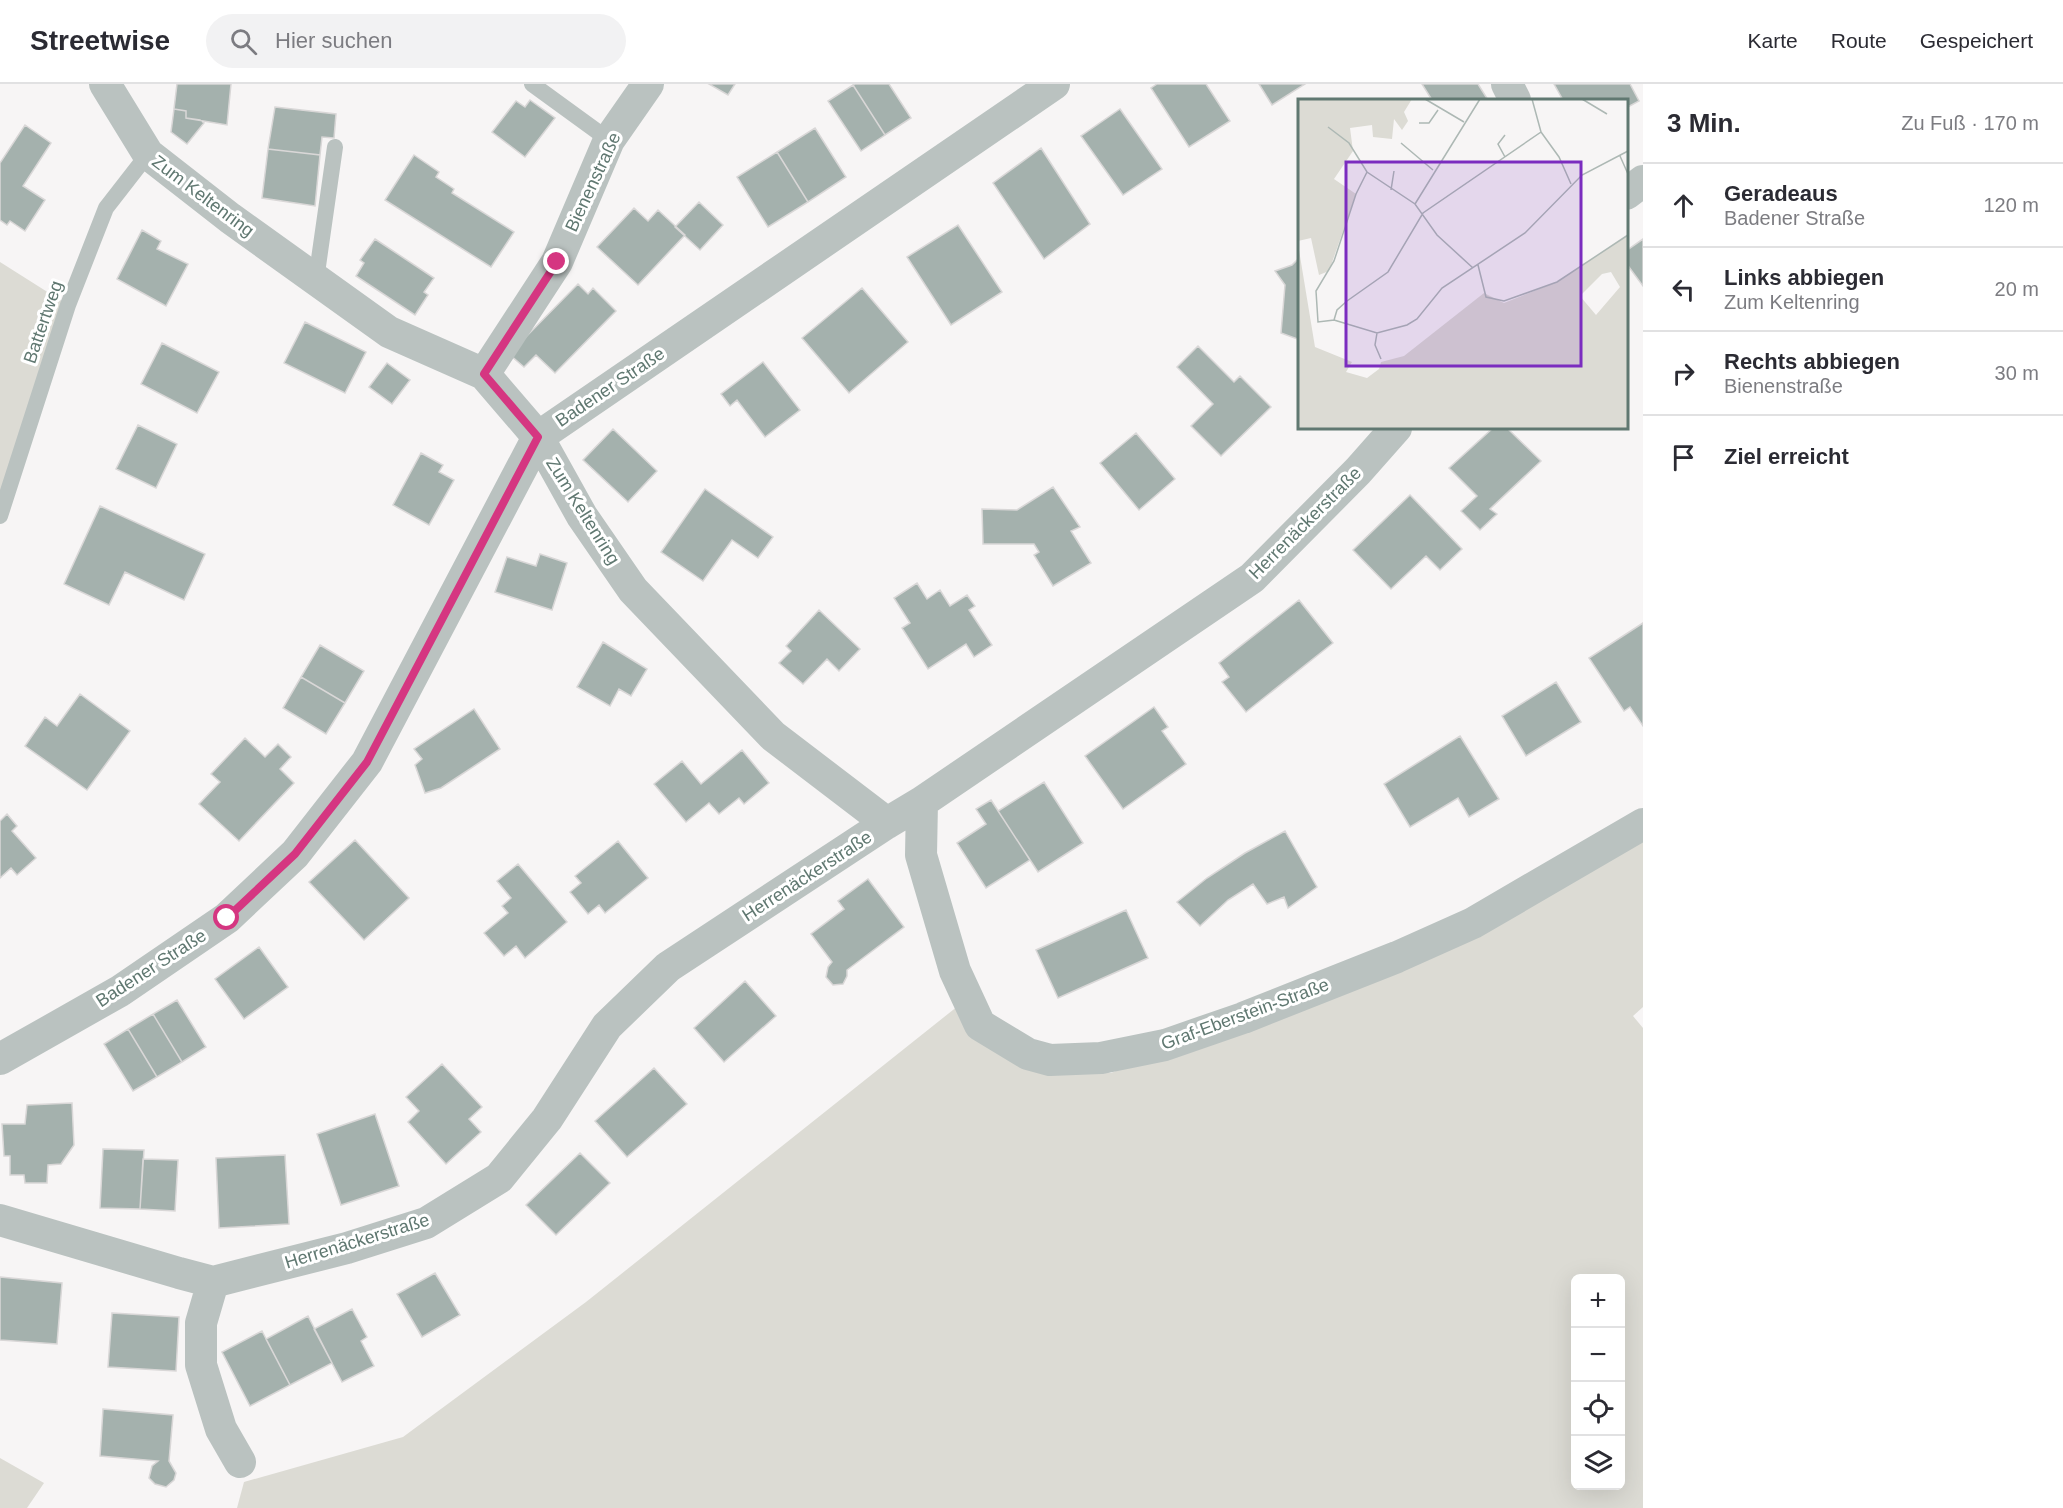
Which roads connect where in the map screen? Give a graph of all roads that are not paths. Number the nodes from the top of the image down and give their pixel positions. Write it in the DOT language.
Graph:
graph roads {
  1 [pos="105,84"];
  2 [pos="532,84"];
  3 [pos="648,84"];
  4 [pos="1054,84"];
  5 [pos="1507,84"];
  6 [pos="1514,99"];
  7 [pos="609,140"];
  8 [pos="334,147"];
  9 [pos="148,154"];
  10 [pos="1643,181"];
  11 [pos="1628,192"];
  12 [pos="316,280"];
  13 [pos="484,374"];
  14 [pos="1395,429"];
  15 [pos="538,437"];
  16 [pos="0,516"];
  17 [pos="922,802"];
  18 [pos="887,823"];
  19 [pos="1643,824"];
  20 [pos="0,1059"];
  21 [pos="0,1220"];
  22 [pos="213,1281"];
  23 [pos="240,1462"];
  1 -- 9 [label="street, Zum Keltenring"];
  2 -- 7 [label="lane"];
  3 -- 7 [label="street, Bienenstraße"];
  4 -- 15 [label="street, Badener Straße"];
  5 -- 6 [label="street"];
  7 -- 13 [label="street, Bienenstraße"];
  8 -- 12 [label="lane"];
  9 -- 12 [label="street, Zum Keltenring"];
  9 -- 16 [label="lane, Battertweg"];
  10 -- 11 [label="street"];
  12 -- 13 [label="street, Zum Keltenring"];
  13 -- 15 [label="street, Zum Keltenring"];
  14 -- 17 [label="street, Herrenäckerstraße"];
  15 -- 18 [label="street, Zum Keltenring"];
  15 -- 20 [label="street, Badener Straße"];
  17 -- 18 [label="street, Herrenäckerstraße"];
  17 -- 19 [label="street, Graf-Eberstein-Straße"];
  18 -- 22 [label="street, Herrenäckerstraße"];
  21 -- 22 [label="street, Herrenäckerstraße"];
  22 -- 23 [label="street"];
}
